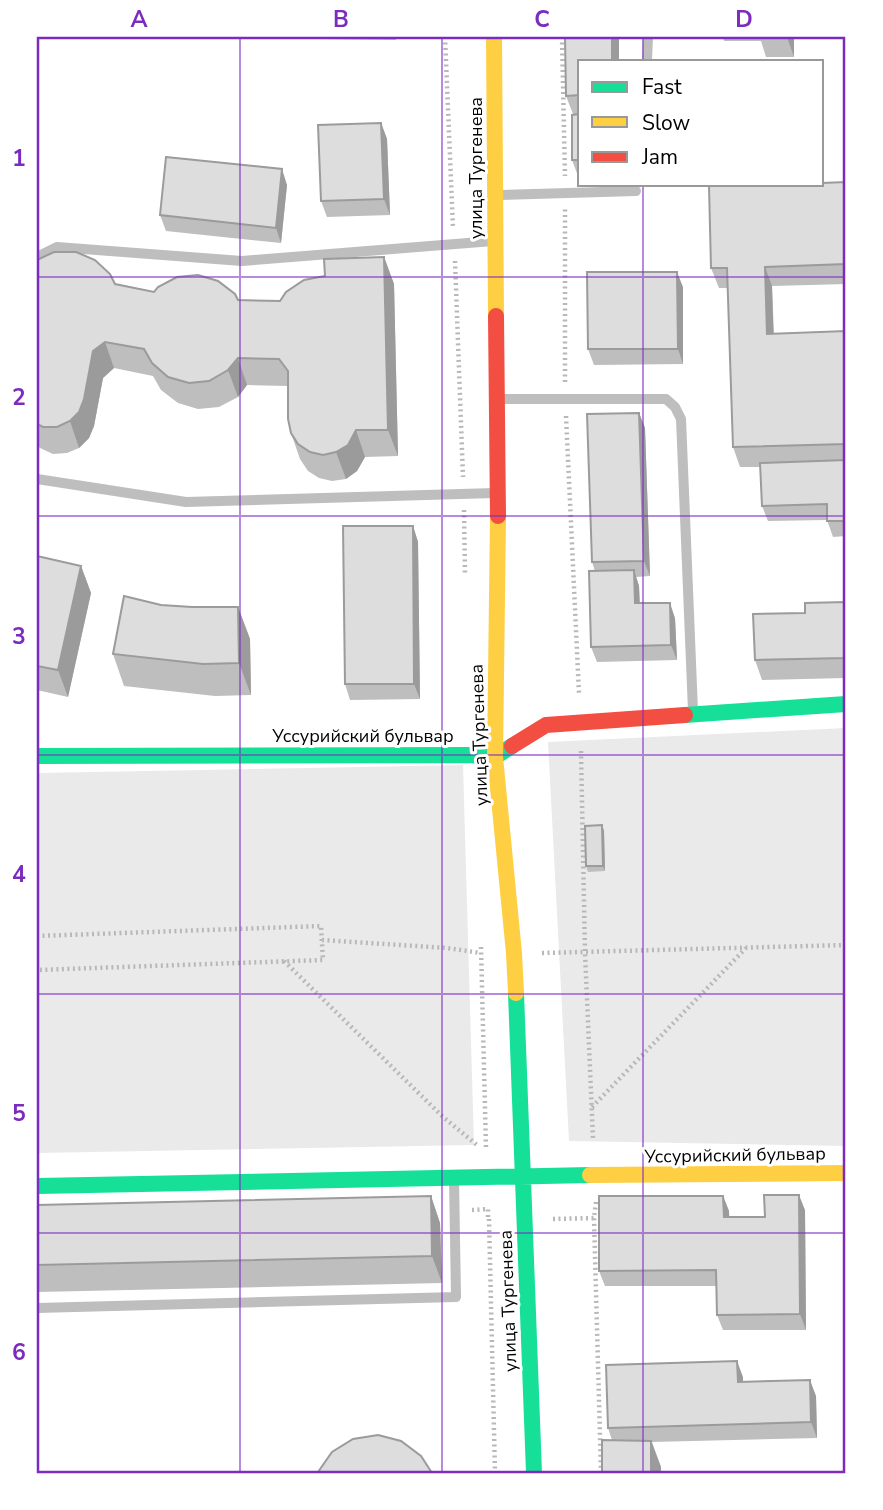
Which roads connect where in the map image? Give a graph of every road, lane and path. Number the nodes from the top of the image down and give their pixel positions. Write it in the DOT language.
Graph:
graph roads {
  1 [pos="495,37"];
  2 [pos="562,37"];
  3 [pos="648,37"];
  4 [pos="648,60"];
  5 [pos="636,191"];
  6 [pos="565,193"];
  7 [pos="496,195"];
  8 [pos="496,241"];
  9 [pos="37,257"];
  10 [pos="497,399"];
  11 [pos="565,399"];
  12 [pos="37,478"];
  13 [pos="498,493"];
  14 [pos="846,704"];
  15 [pos="693,714"];
  16 [pos="580,722"];
  17 [pos="37,756"];
  18 [pos="495,757"];
  19 [pos="37,936"];
  20 [pos="322,940"];
  21 [pos="846,946"];
  22 [pos="746,948"];
  23 [pos="585,952"];
  24 [pos="514,953"];
  25 [pos="284,961"];
  26 [pos="37,970"];
  27 [pos="592,1107"];
  28 [pos="593,1138"];
  29 [pos="486,1153"];
  30 [pos="846,1173"];
  31 [pos="454,1176"];
  32 [pos="523,1176"];
  33 [pos="37,1186"];
  34 [pos="595,1202"];
  35 [pos="488,1209"];
  36 [pos="488,1219"];
  37 [pos="37,1308"];
  38 [pos="534,1473"];
  39 [pos="601,1473"];
  1 -- 7 [label="street, улица Тургенева"];
  2 -- 6 [label="path"];
  3 -- 4 [label="lane"];
  5 -- 6 [label="lane"];
  6 -- 7 [label="lane"];
  6 -- 11 [label="path"];
  7 -- 8 [label="street, улица Тургенева"];
  8 -- 9 [label="lane"];
  8 -- 10 [label="street, улица Тургенева"];
  10 -- 11 [label="lane"];
  10 -- 13 [label="street, улица Тургенева"];
  11 -- 15 [label="lane"];
  11 -- 16 [label="path"];
  12 -- 13 [label="lane"];
  13 -- 18 [label="street, улица Тургенева"];
  14 -- 15 [label="street"];
  15 -- 16 [label="street"];
  16 -- 18 [label="street"];
  16 -- 23 [label="path"];
  17 -- 18 [label="street, Уссурийский бульвар"];
  18 -- 24 [label="street, улица Тургенева"];
  19 -- 20 [label="path"];
  20 -- 24 [label="path"];
  20 -- 25 [label="path"];
  21 -- 22 [label="path"];
  22 -- 23 [label="path"];
  22 -- 27 [label="path"];
  23 -- 24 [label="path"];
  23 -- 27 [label="path"];
  24 -- 32 [label="street, улица Тургенева"];
  25 -- 26 [label="path"];
  25 -- 29 [label="path"];
  27 -- 28 [label="path"];
  30 -- 32 [label="street, Уссурийский бульвар"];
  31 -- 32 [label="street, Уссурийский бульвар"];
  31 -- 33 [label="street, Уссурийский бульвар"];
  31 -- 37 [label="lane"];
  32 -- 38 [label="street, улица Тургенева"];
  34 -- 39 [label="path"];
  35 -- 36 [label="path"];
}
